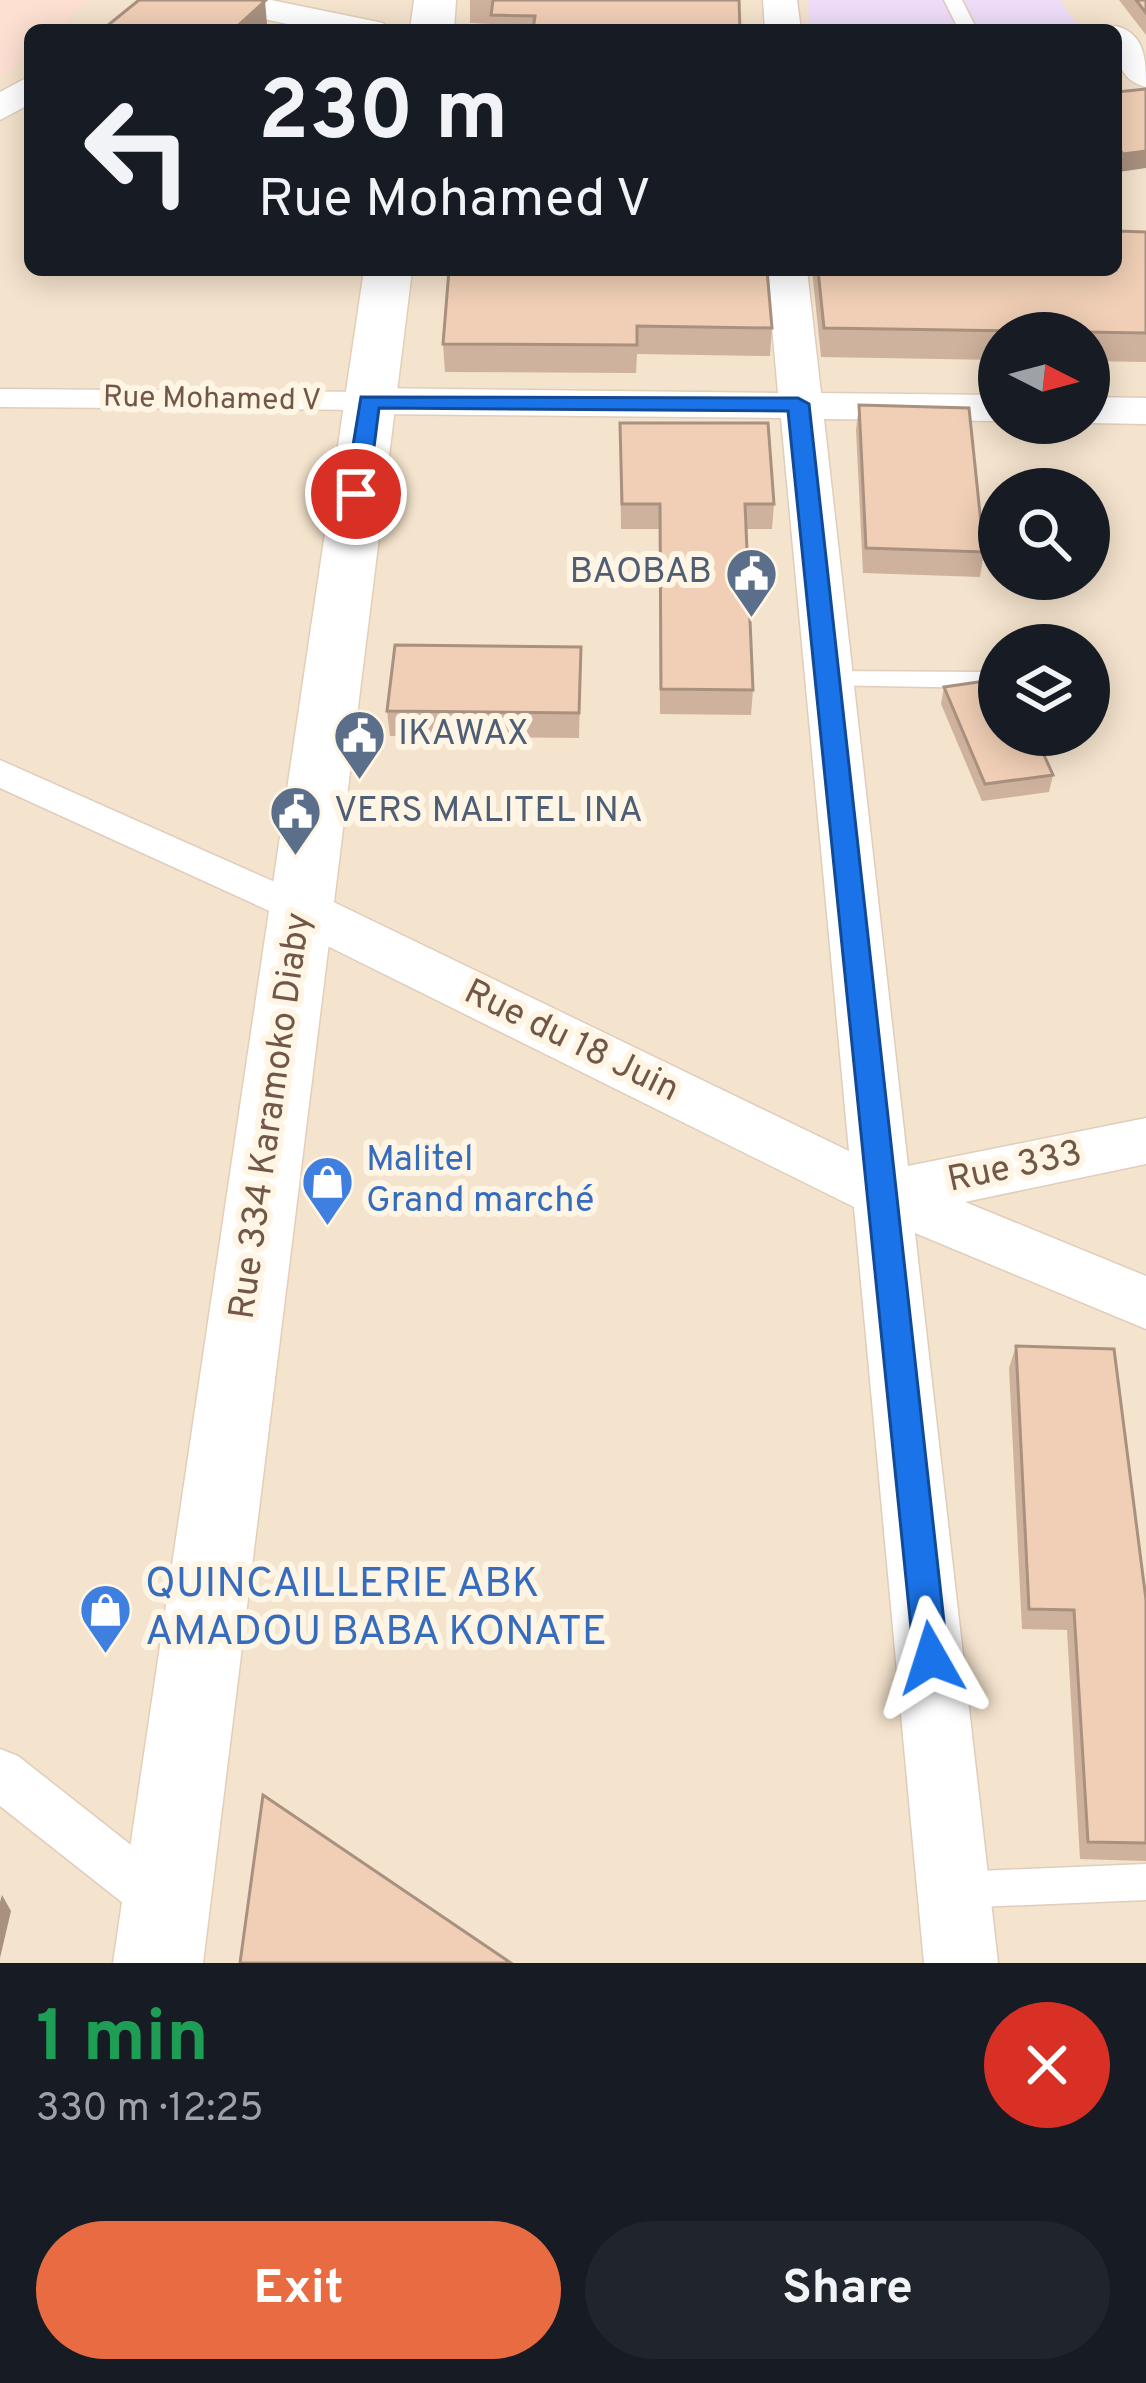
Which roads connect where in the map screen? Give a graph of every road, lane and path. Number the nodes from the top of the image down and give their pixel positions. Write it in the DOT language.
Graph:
graph roads {
  1 [pos="218,0"];
  2 [pos="340,24"];
  3 [pos="1122,45"];
  4 [pos="1146,76"];
  5 [pos="387,276"];
  6 [pos="787,276"];
  7 [pos="0,398"];
  8 [pos="369,401"];
  9 [pos="798,404"];
  10 [pos="978,408"];
  11 [pos="1110,410"];
  12 [pos="1146,411"];
  13 [pos="828,680"];
  14 [pos="978,680"];
  15 [pos="0,773"];
  16 [pos="300,909"];
  17 [pos="1146,1141"];
  18 [pos="885,1195"];
  19 [pos="1146,1304"];
  20 [pos="0,1774"];
  21 [pos="1146,1882"];
  22 [pos="954,1890"];
  23 [pos="162,1934"];
  24 [pos="961,1963"];
  1 -- 2 [label="street"];
  3 -- 4 [label="street"];
  5 -- 8 [label="main road, Rue 334 Karamoko Diaby"];
  6 -- 9 [label="street"];
  7 -- 8 [label="street, Rue Mohamed V"];
  8 -- 9 [label="street, Rue Mohamed V"];
  8 -- 16 [label="main road, Rue 334 Karamoko Diaby"];
  9 -- 10 [label="street, Rue Mohamed V"];
  9 -- 13 [label="street"];
  11 -- 12 [label="street"];
  13 -- 14 [label="lane"];
  13 -- 18 [label="street"];
  15 -- 16 [label="street, Rue du 18 Juin"];
  16 -- 18 [label="street, Rue du 18 Juin"];
  16 -- 23 [label="main road, Rue 334 Karamoko Diaby"];
  17 -- 18 [label="street, Rue 333"];
  18 -- 19 [label="street, Rue du 18 Juin"];
  18 -- 22 [label="street"];
  20 -- 23 [label="street"];
  21 -- 22 [label="lane"];
  22 -- 24 [label="street"];
}
